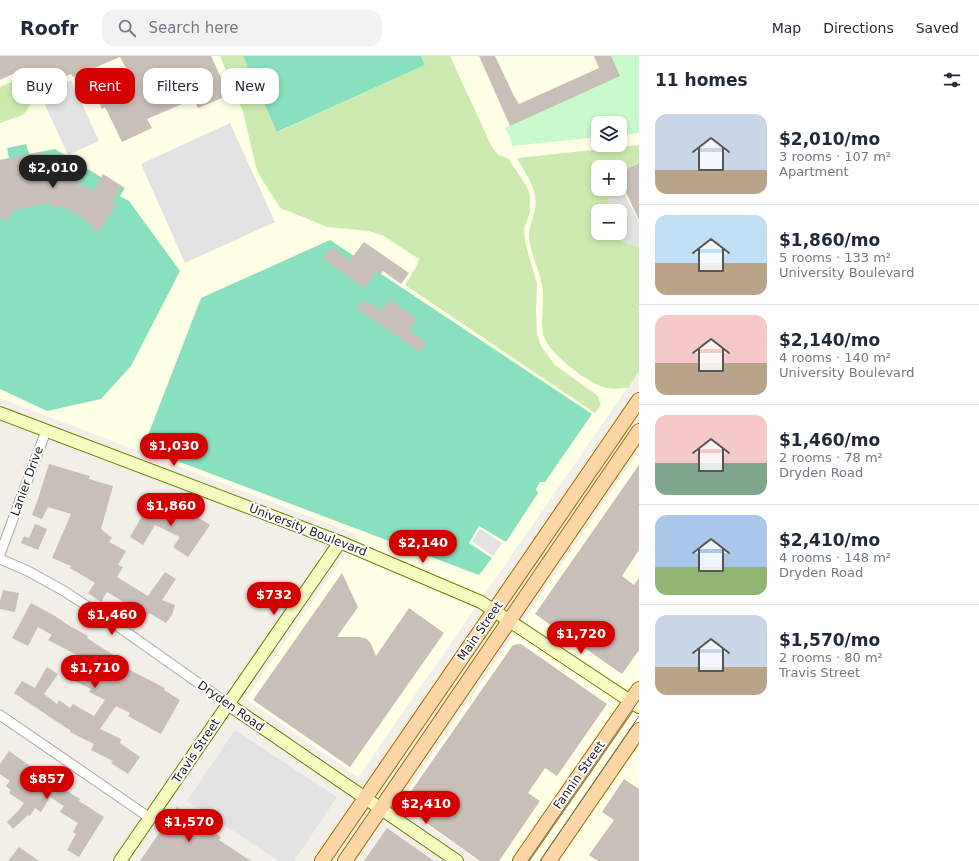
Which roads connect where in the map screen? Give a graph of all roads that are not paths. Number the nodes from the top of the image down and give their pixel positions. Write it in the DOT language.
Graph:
graph roads {
  1 [pos="637,407"];
  2 [pos="0,413"];
  3 [pos="46,431"];
  4 [pos="639,431"];
  5 [pos="340,542"];
  6 [pos="0,554"];
  7 [pos="0,560"];
  8 [pos="494,610"];
  9 [pos="508,620"];
  10 [pos="639,689"];
  11 [pos="228,704"];
  12 [pos="634,704"];
  13 [pos="0,715"];
  14 [pos="639,730"];
  15 [pos="365,798"];
  16 [pos="381,809"];
  17 [pos="150,818"];
  18 [pos="120,861"];
  19 [pos="322,861"];
  20 [pos="345,861"];
  21 [pos="457,861"];
  22 [pos="520,861"];
  23 [pos="549,861"];
  1 -- 8 [label="main road, Main Street"];
  2 -- 3 [label="main road, University Boulevard"];
  3 -- 5 [label="main road, University Boulevard"];
  3 -- 6 [label="street, Lanier Drive"];
  4 -- 9 [label="main road, Main Street"];
  5 -- 8 [label="main road, University Boulevard"];
  5 -- 11 [label="main road, Travis Street"];
  7 -- 11 [label="street, Dryden Road"];
  8 -- 9 [label="main road, University Boulevard"];
  8 -- 15 [label="main road, Main Street"];
  9 -- 12 [label="main road, University Boulevard"];
  9 -- 16 [label="main road, Main Street"];
  10 -- 12 [label="main road, Fannin Street"];
  11 -- 15 [label="main road, Dryden Road"];
  11 -- 17 [label="main road, Travis Street"];
  12 -- 22 [label="main road, Fannin Street"];
  13 -- 17 [label="street"];
  14 -- 23 [label="main road, Fannin Street"];
  15 -- 16 [label="main road, Dryden Road"];
  15 -- 19 [label="main road, Main Street"];
  16 -- 20 [label="main road, Main Street"];
  16 -- 21 [label="main road, Dryden Road"];
  17 -- 18 [label="main road, Travis Street"];
}
